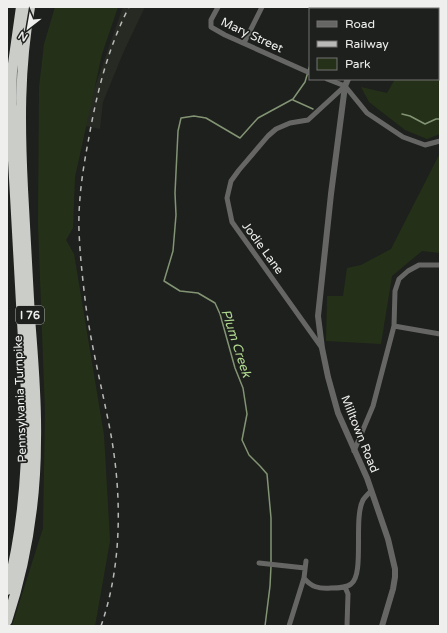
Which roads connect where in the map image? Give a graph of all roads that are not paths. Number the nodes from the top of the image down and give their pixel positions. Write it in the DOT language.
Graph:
graph roads {
  1 [pos="21,7"];
  2 [pos="30,7"];
  3 [pos="218,7"];
  4 [pos="262,7"];
  5 [pos="244,43"];
  6 [pos="309,73"];
  7 [pos="330,80"];
  8 [pos="348,80"];
  9 [pos="346,86"];
  10 [pos="440,141"];
  11 [pos="440,265"];
  12 [pos="394,326"];
  13 [pos="440,334"];
  14 [pos="322,348"];
  15 [pos="354,451"];
  16 [pos="371,491"];
  17 [pos="306,561"];
  18 [pos="259,563"];
  19 [pos="305,568"];
  20 [pos="304,578"];
  21 [pos="345,587"];
  22 [pos="7,590"];
  23 [pos="7,621"];
  24 [pos="289,626"];
  25 [pos="347,626"];
  26 [pos="382,626"];
  1 -- 22 [label="highway, Pennsylvania Turnpike / I 76"];
  2 -- 23 [label="highway, Pennsylvania Turnpike / I 76"];
  3 -- 5 [label="street, Mary Street"];
  4 -- 5 [label="street"];
  5 -- 6 [label="street, Mary Street"];
  7 -- 9 [label="street"];
  8 -- 9 [label="street, Milltown Road"];
  9 -- 10 [label="street"];
  9 -- 14 [label="street, Milltown Road"];
  9 -- 14 [label="street, Jodie Lane"];
  11 -- 12 [label="street"];
  12 -- 13 [label="street"];
  12 -- 15 [label="street"];
  14 -- 15 [label="street, Milltown Road"];
  15 -- 16 [label="street, Milltown Road"];
  16 -- 21 [label="street"];
  16 -- 26 [label="street, Milltown Road"];
  17 -- 19 [label="street"];
  18 -- 19 [label="street"];
  19 -- 20 [label="street"];
  20 -- 21 [label="street"];
  20 -- 24 [label="street"];
  21 -- 25 [label="street"];
}
